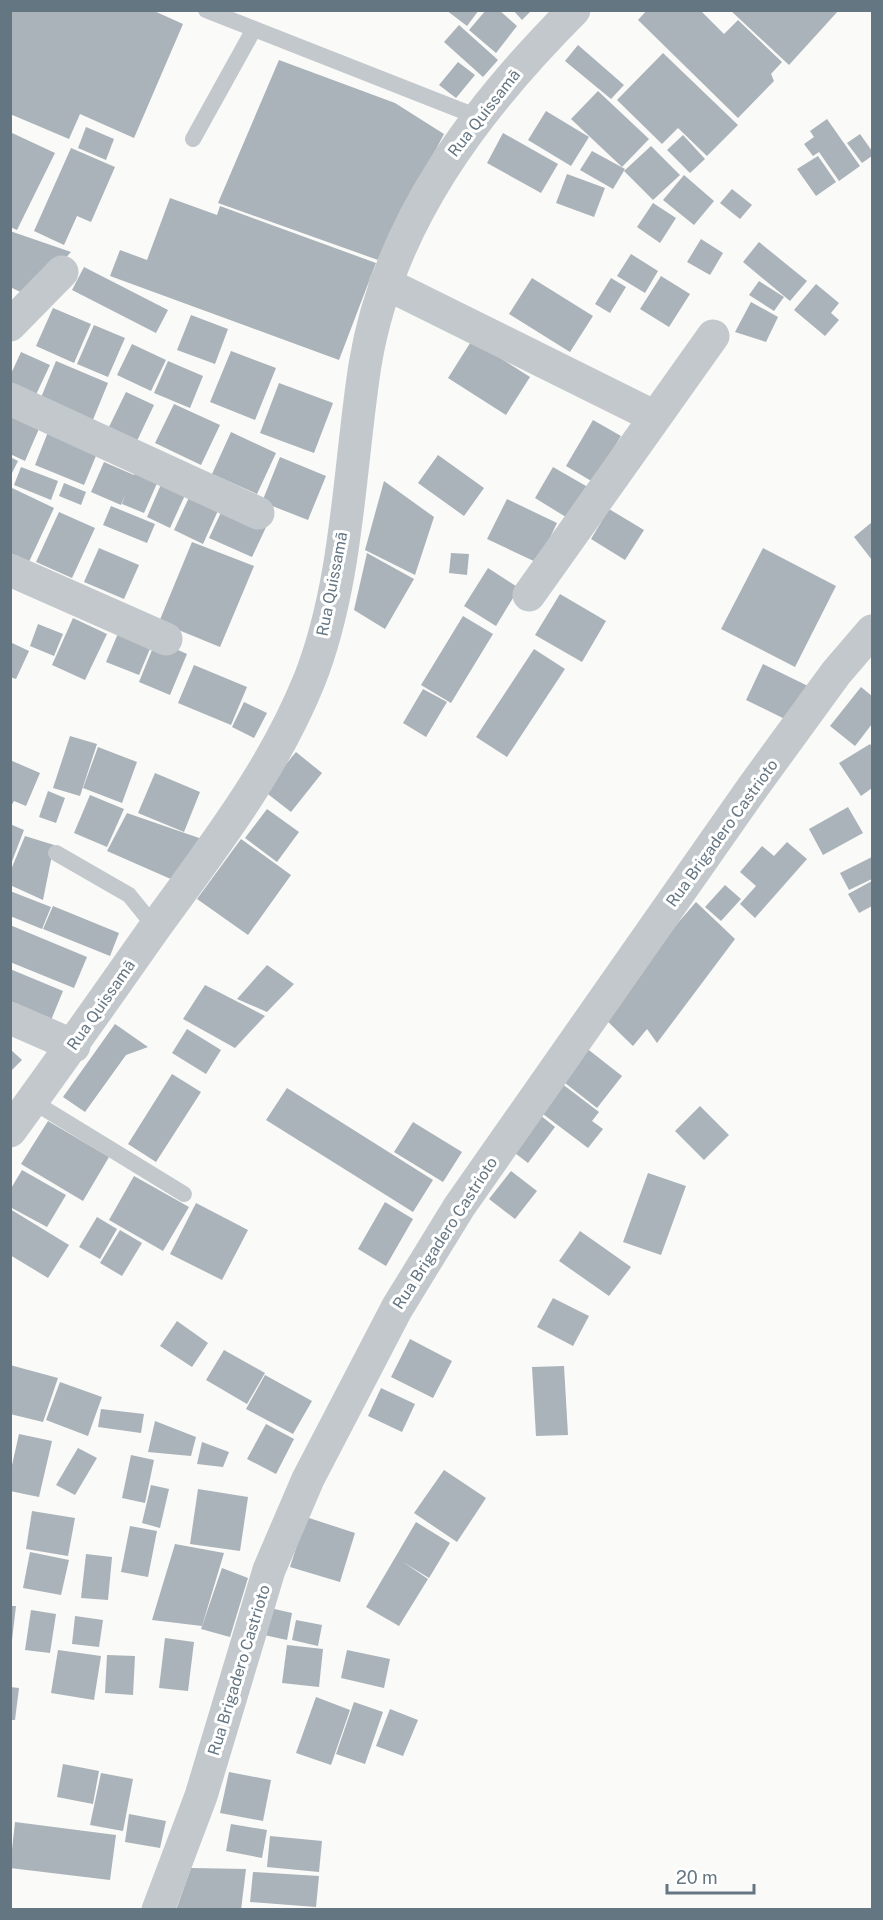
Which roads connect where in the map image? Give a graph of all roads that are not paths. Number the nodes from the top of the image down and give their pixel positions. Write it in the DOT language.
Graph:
graph roads {
  1 [pos="206,10"];
  2 [pos="574,10"];
  3 [pos="254,29"];
  4 [pos="478,117"];
  5 [pos="193,139"];
  6 [pos="62,272"];
  7 [pos="385,283"];
  8 [pos="10,325"];
  9 [pos="713,336"];
  10 [pos="10,399"];
  11 [pos="655,417"];
  12 [pos="258,513"];
  13 [pos="10,570"];
  14 [pos="529,594"];
  15 [pos="873,631"];
  16 [pos="166,639"];
  17 [pos="56,853"];
  18 [pos="155,927"];
  19 [pos="10,1018"];
  20 [pos="74,1046"];
  21 [pos="32,1101"];
  22 [pos="10,1131"];
  23 [pos="184,1194"];
  24 [pos="158,1910"];
  1 -- 3 [label="lane"];
  2 -- 4 [label="street, Rua Quissamã"];
  3 -- 4 [label="lane"];
  3 -- 5 [label="lane"];
  4 -- 7 [label="street, Rua Quissamã"];
  6 -- 8 [label="street"];
  7 -- 11 [label="street"];
  7 -- 18 [label="street, Rua Quissamã"];
  9 -- 11 [label="street"];
  10 -- 12 [label="street"];
  11 -- 14 [label="street"];
  13 -- 16 [label="street"];
  15 -- 24 [label="street, Rua Brigadero Castrioto"];
  17 -- 18 [label="lane"];
  18 -- 20 [label="street, Rua Quissamã"];
  19 -- 20 [label="street"];
  20 -- 21 [label="street, Rua Quissamã"];
  21 -- 22 [label="street, Rua Quissamã"];
  21 -- 23 [label="lane"];
}
